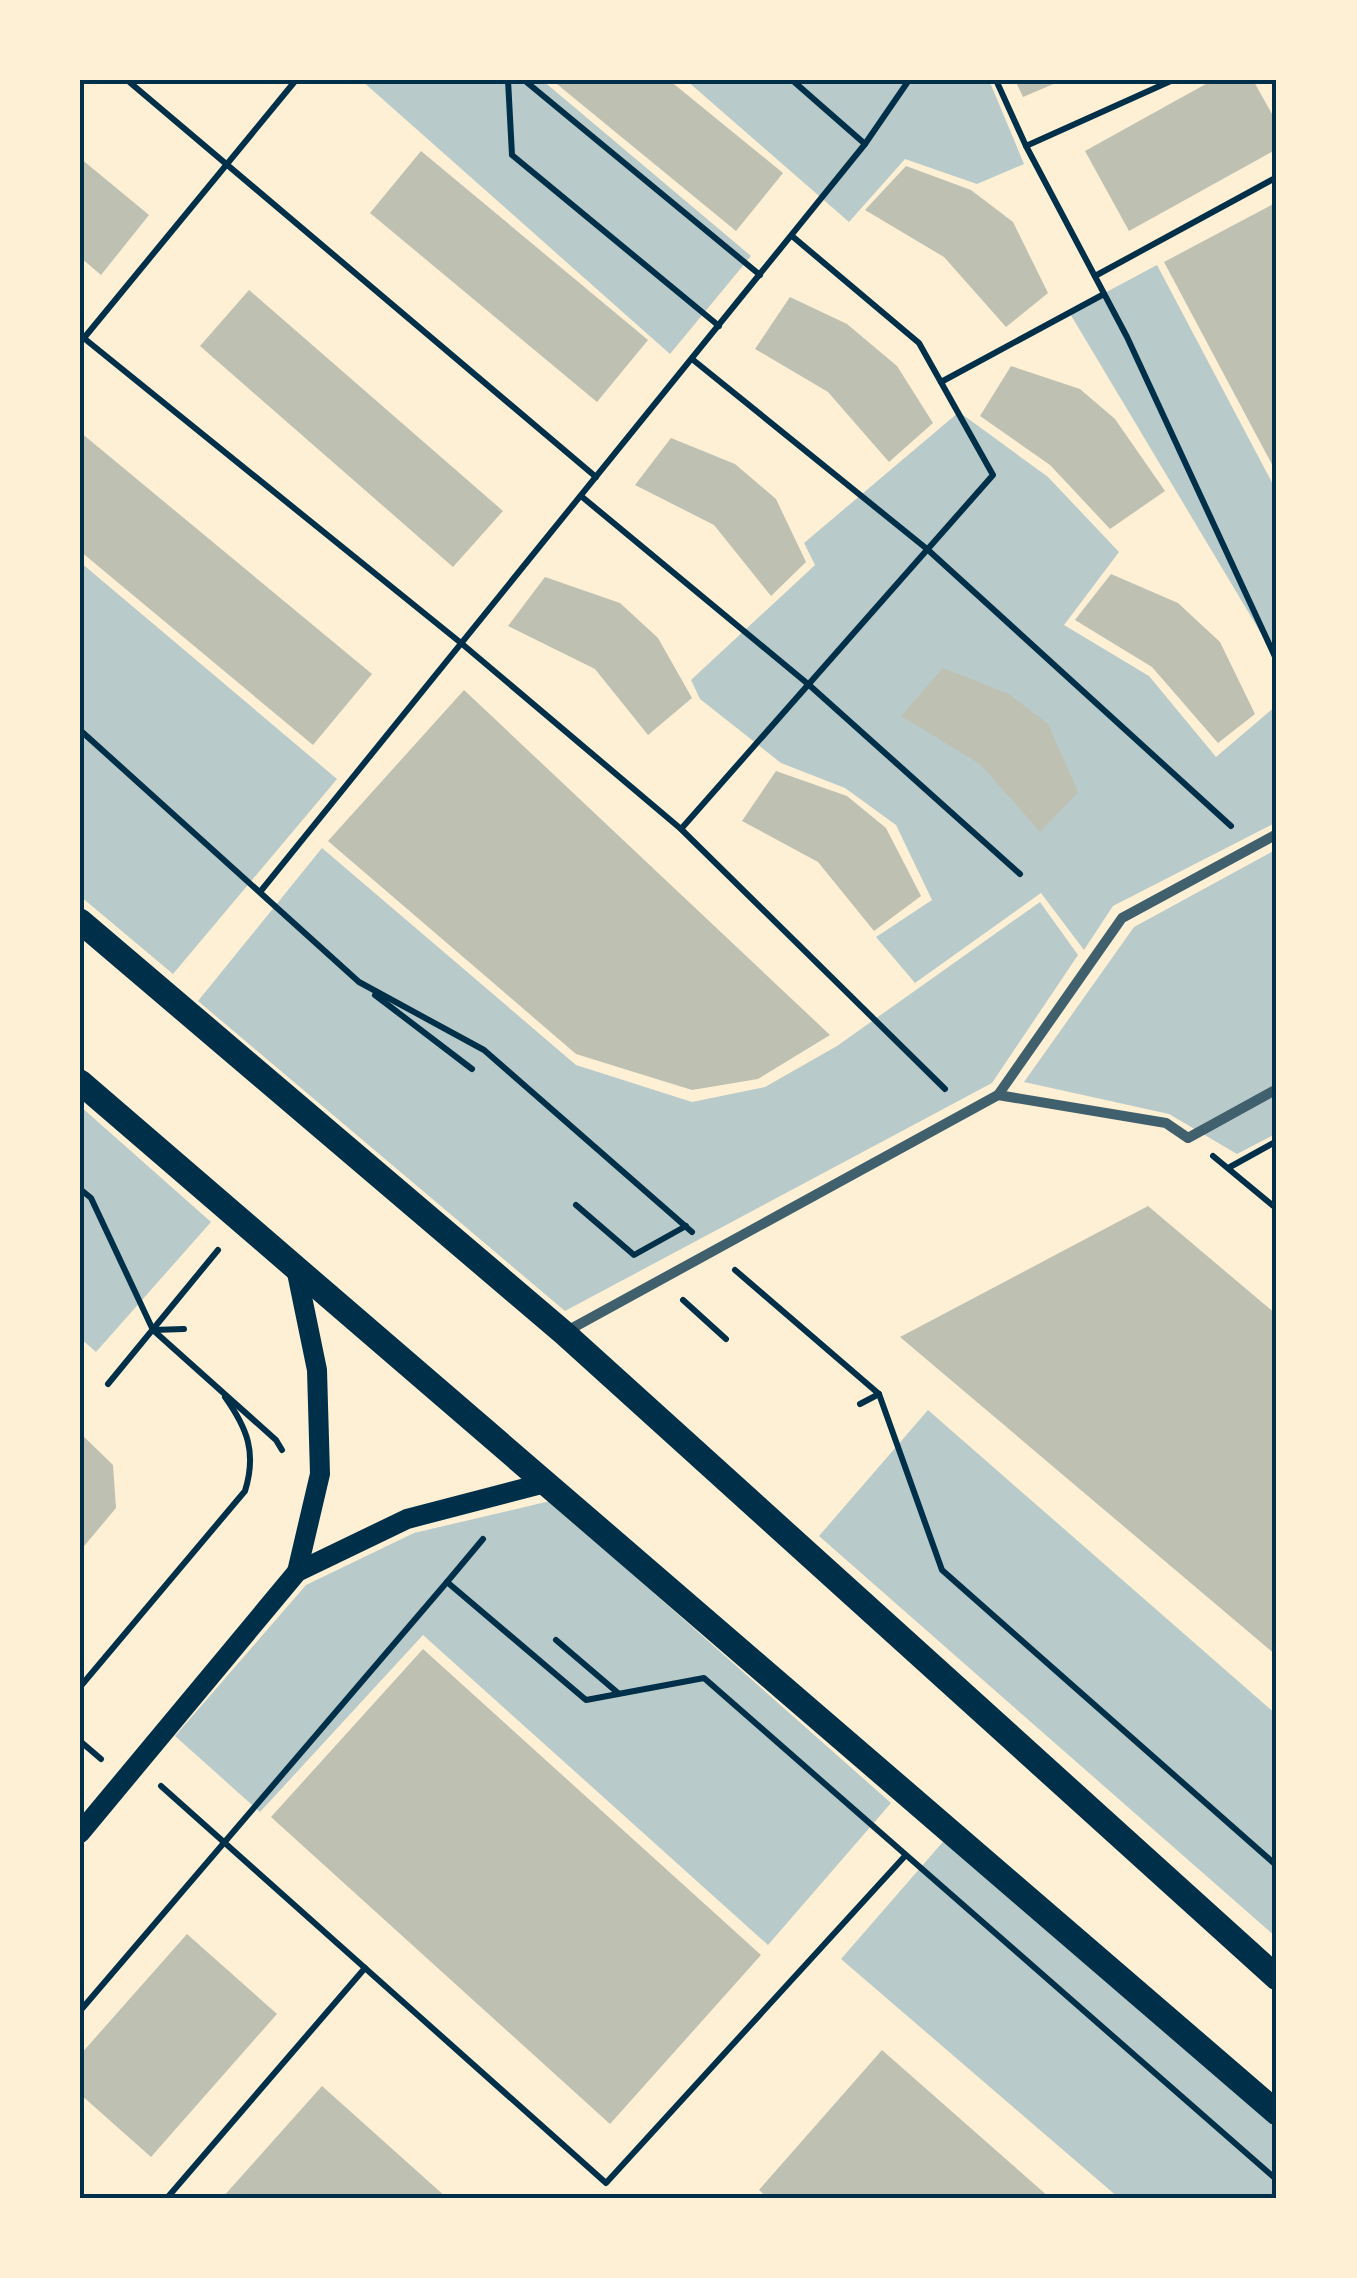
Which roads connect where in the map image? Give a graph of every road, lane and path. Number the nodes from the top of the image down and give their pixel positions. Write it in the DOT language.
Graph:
graph roads {
  1 [pos="127,80"];
  2 [pos="296,80"];
  3 [pos="508,80"];
  4 [pos="524,80"];
  5 [pos="792,80"];
  6 [pos="909,80"];
  7 [pos="996,80"];
  8 [pos="1173,80"];
  9 [pos="865,144"];
  10 [pos="1026,146"];
  11 [pos="227,164"];
  12 [pos="1277,177"];
  13 [pos="792,236"];
  14 [pos="760,275"];
  15 [pos="1095,276"];
  16 [pos="1104,294"];
  17 [pos="719,326"];
  18 [pos="82,336"];
  19 [pos="692,359"];
  20 [pos="941,382"];
  21 [pos="596,477"];
  22 [pos="581,496"];
  23 [pos="927,550"];
  24 [pos="461,643"];
  25 [pos="1277,661"];
  26 [pos="808,684"];
  27 [pos="682,829"];
  28 [pos="1277,834"];
  29 [pos="1254,847"];
  30 [pos="1020,874"];
  31 [pos="260,892"];
  32 [pos="80,921"];
  33 [pos="358,982"];
  34 [pos="472,1069"];
  35 [pos="80,1082"];
  36 [pos="1277,1089"];
  37 [pos="998,1094"];
  38 [pos="967,1111"];
  39 [pos="1188,1138"];
  40 [pos="1277,1141"];
  41 [pos="1230,1167"];
  42 [pos="80,1188"];
  43 [pos="576,1204"];
  44 [pos="1277,1209"];
  45 [pos="242,1222"];
  46 [pos="686,1226"];
  47 [pos="296,1268"];
  48 [pos="734,1269"];
  49 [pos="721,1276"];
  50 [pos="695,1292"];
  51 [pos="184,1329"];
  52 [pos="153,1330"];
  53 [pos="564,1333"];
  54 [pos="726,1339"];
  55 [pos="108,1384"];
  56 [pos="218,1388"];
  57 [pos="879,1394"];
  58 [pos="860,1404"];
  59 [pos="545,1483"];
  60 [pos="312,1511"];
  61 [pos="483,1539"];
  62 [pos="298,1572"];
  63 [pos="446,1582"];
  64 [pos="556,1640"];
  65 [pos="80,1687"];
  66 [pos="619,1694"];
  67 [pos="136,1764"];
  68 [pos="80,1833"];
  69 [pos="223,1841"];
  70 [pos="905,1856"];
  71 [pos="365,1968"];
  72 [pos="1277,1978"];
  73 [pos="80,2010"];
  74 [pos="1277,2114"];
  75 [pos="1277,2180"];
  76 [pos="167,2198"];
  1 -- 11 [label="path"];
  2 -- 11 [label="path"];
  3 -- 17 [label="path"];
  4 -- 14 [label="path"];
  5 -- 9 [label="path"];
  6 -- 9 [label="path"];
  7 -- 10 [label="path"];
  8 -- 10 [label="path"];
  9 -- 13 [label="path"];
  10 -- 15 [label="path"];
  11 -- 18 [label="path"];
  11 -- 21 [label="path"];
  12 -- 15 [label="path"];
  13 -- 14 [label="path"];
  13 -- 20 [label="path"];
  14 -- 17 [label="path"];
  15 -- 16 [label="path"];
  16 -- 20 [label="path"];
  16 -- 25 [label="path"];
  17 -- 19 [label="path"];
  18 -- 24 [label="path"];
  19 -- 21 [label="path"];
  19 -- 23 [label="path"];
  20 -- 23 [label="path"];
  21 -- 22 [label="path"];
  22 -- 24 [label="path"];
  22 -- 26 [label="path"];
  23 -- 26 [label="path"];
  23 -- 29 [label="path"];
  24 -- 27 [label="path"];
  24 -- 31 [label="path"];
  26 -- 27 [label="path"];
  26 -- 30 [label="path"];
  27 -- 38 [label="path"];
  28 -- 29 [label="street"];
  29 -- 37 [label="street"];
  32 -- 53 [label="main road"];
  33 -- 34 [label="path"];
  35 -- 45 [label="main road"];
  36 -- 39 [label="street"];
  37 -- 38 [label="street"];
  37 -- 39 [label="street"];
  38 -- 53 [label="street"];
  39 -- 41 [label="path"];
  40 -- 41 [label="path"];
  41 -- 44 [label="path"];
  42 -- 52 [label="path"];
  43 -- 46 [label="path"];
  45 -- 47 [label="main road"];
  45 -- 52 [label="path"];
  47 -- 59 [label="main road"];
  47 -- 60 [label="main road"];
  48 -- 49 [label="path"];
  50 -- 54 [label="path"];
  51 -- 52 [label="path"];
  52 -- 55 [label="path"];
  52 -- 56 [label="path"];
  53 -- 72 [label="main road"];
  56 -- 60 [label="path"];
  56 -- 65 [label="path"];
  57 -- 58 [label="path"];
  59 -- 62 [label="main road"];
  59 -- 74 [label="main road"];
  60 -- 62 [label="main road"];
  61 -- 63 [label="path"];
  62 -- 67 [label="main road"];
  63 -- 66 [label="path"];
  63 -- 69 [label="path"];
  64 -- 66 [label="path"];
  66 -- 70 [label="path"];
  67 -- 68 [label="main road"];
  67 -- 69 [label="path"];
  69 -- 71 [label="path"];
  69 -- 73 [label="path"];
  70 -- 71 [label="path"];
  70 -- 75 [label="path"];
  71 -- 76 [label="path"];
}
